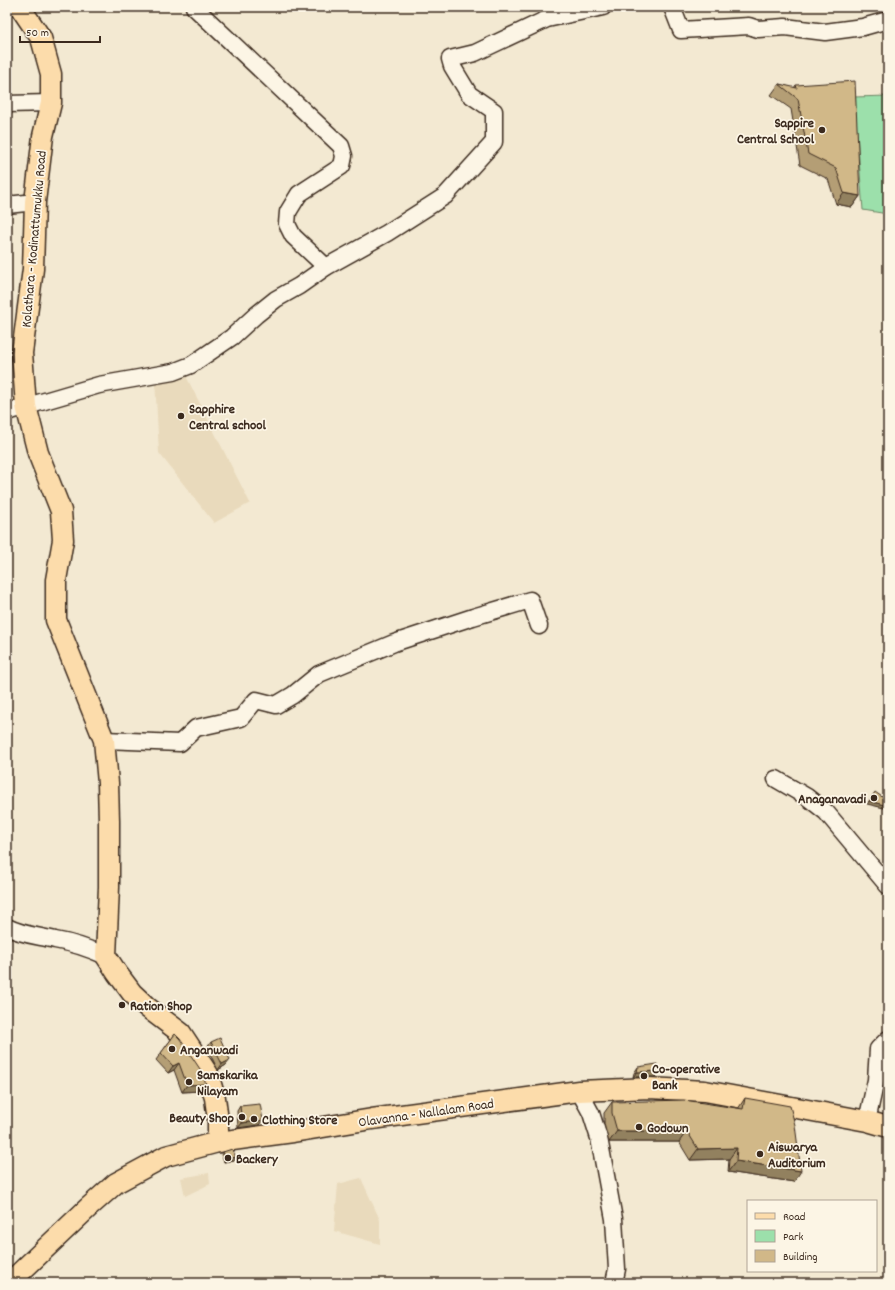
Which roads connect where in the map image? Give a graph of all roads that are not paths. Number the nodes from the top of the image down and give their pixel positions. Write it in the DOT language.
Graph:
graph roads {
  1 [pos="20,7"];
  2 [pos="194,7"];
  3 [pos="603,7"];
  4 [pos="672,7"];
  5 [pos="545,13"];
  6 [pos="888,20"];
  7 [pos="52,103"];
  8 [pos="7,104"];
  9 [pos="35,202"];
  10 [pos="7,205"];
  11 [pos="326,267"];
  12 [pos="26,406"];
  13 [pos="7,412"];
  14 [pos="539,626"];
  15 [pos="104,740"];
  16 [pos="776,778"];
  17 [pos="888,886"];
  18 [pos="7,927"];
  19 [pos="106,956"];
  20 [pos="888,1039"];
  21 [pos="579,1091"];
  22 [pos="867,1121"];
  23 [pos="888,1127"];
  24 [pos="218,1142"];
  25 [pos="9,1283"];
  26 [pos="614,1283"];
  1 -- 7 [label="main road, Kolathara - Kodinattumukku Road"];
  2 -- 11 [label="street"];
  3 -- 5 [label="street"];
  4 -- 6 [label="street"];
  5 -- 11 [label="street"];
  7 -- 8 [label="street"];
  7 -- 9 [label="main road, Kolathara - Kodinattumukku Road"];
  9 -- 10 [label="street"];
  9 -- 12 [label="main road, Kolathara - Kodinattumukku Road"];
  11 -- 12 [label="street"];
  12 -- 13 [label="street"];
  12 -- 15 [label="main road, Kolathara - Kodinattumukku Road"];
  14 -- 15 [label="street"];
  15 -- 19 [label="main road, Kolathara - Kodinattumukku Road"];
  16 -- 17 [label="street"];
  18 -- 19 [label="street"];
  19 -- 24 [label="main road"];
  20 -- 22 [label="street"];
  21 -- 22 [label="main road, Olavanna - Nallalam Road"];
  21 -- 24 [label="main road, Olavanna - Nallalam Road"];
  21 -- 26 [label="street"];
  22 -- 23 [label="main road, Olavanna - Nallalam Road"];
  24 -- 25 [label="main road, Olavanna - Nallalam Road"];
}
